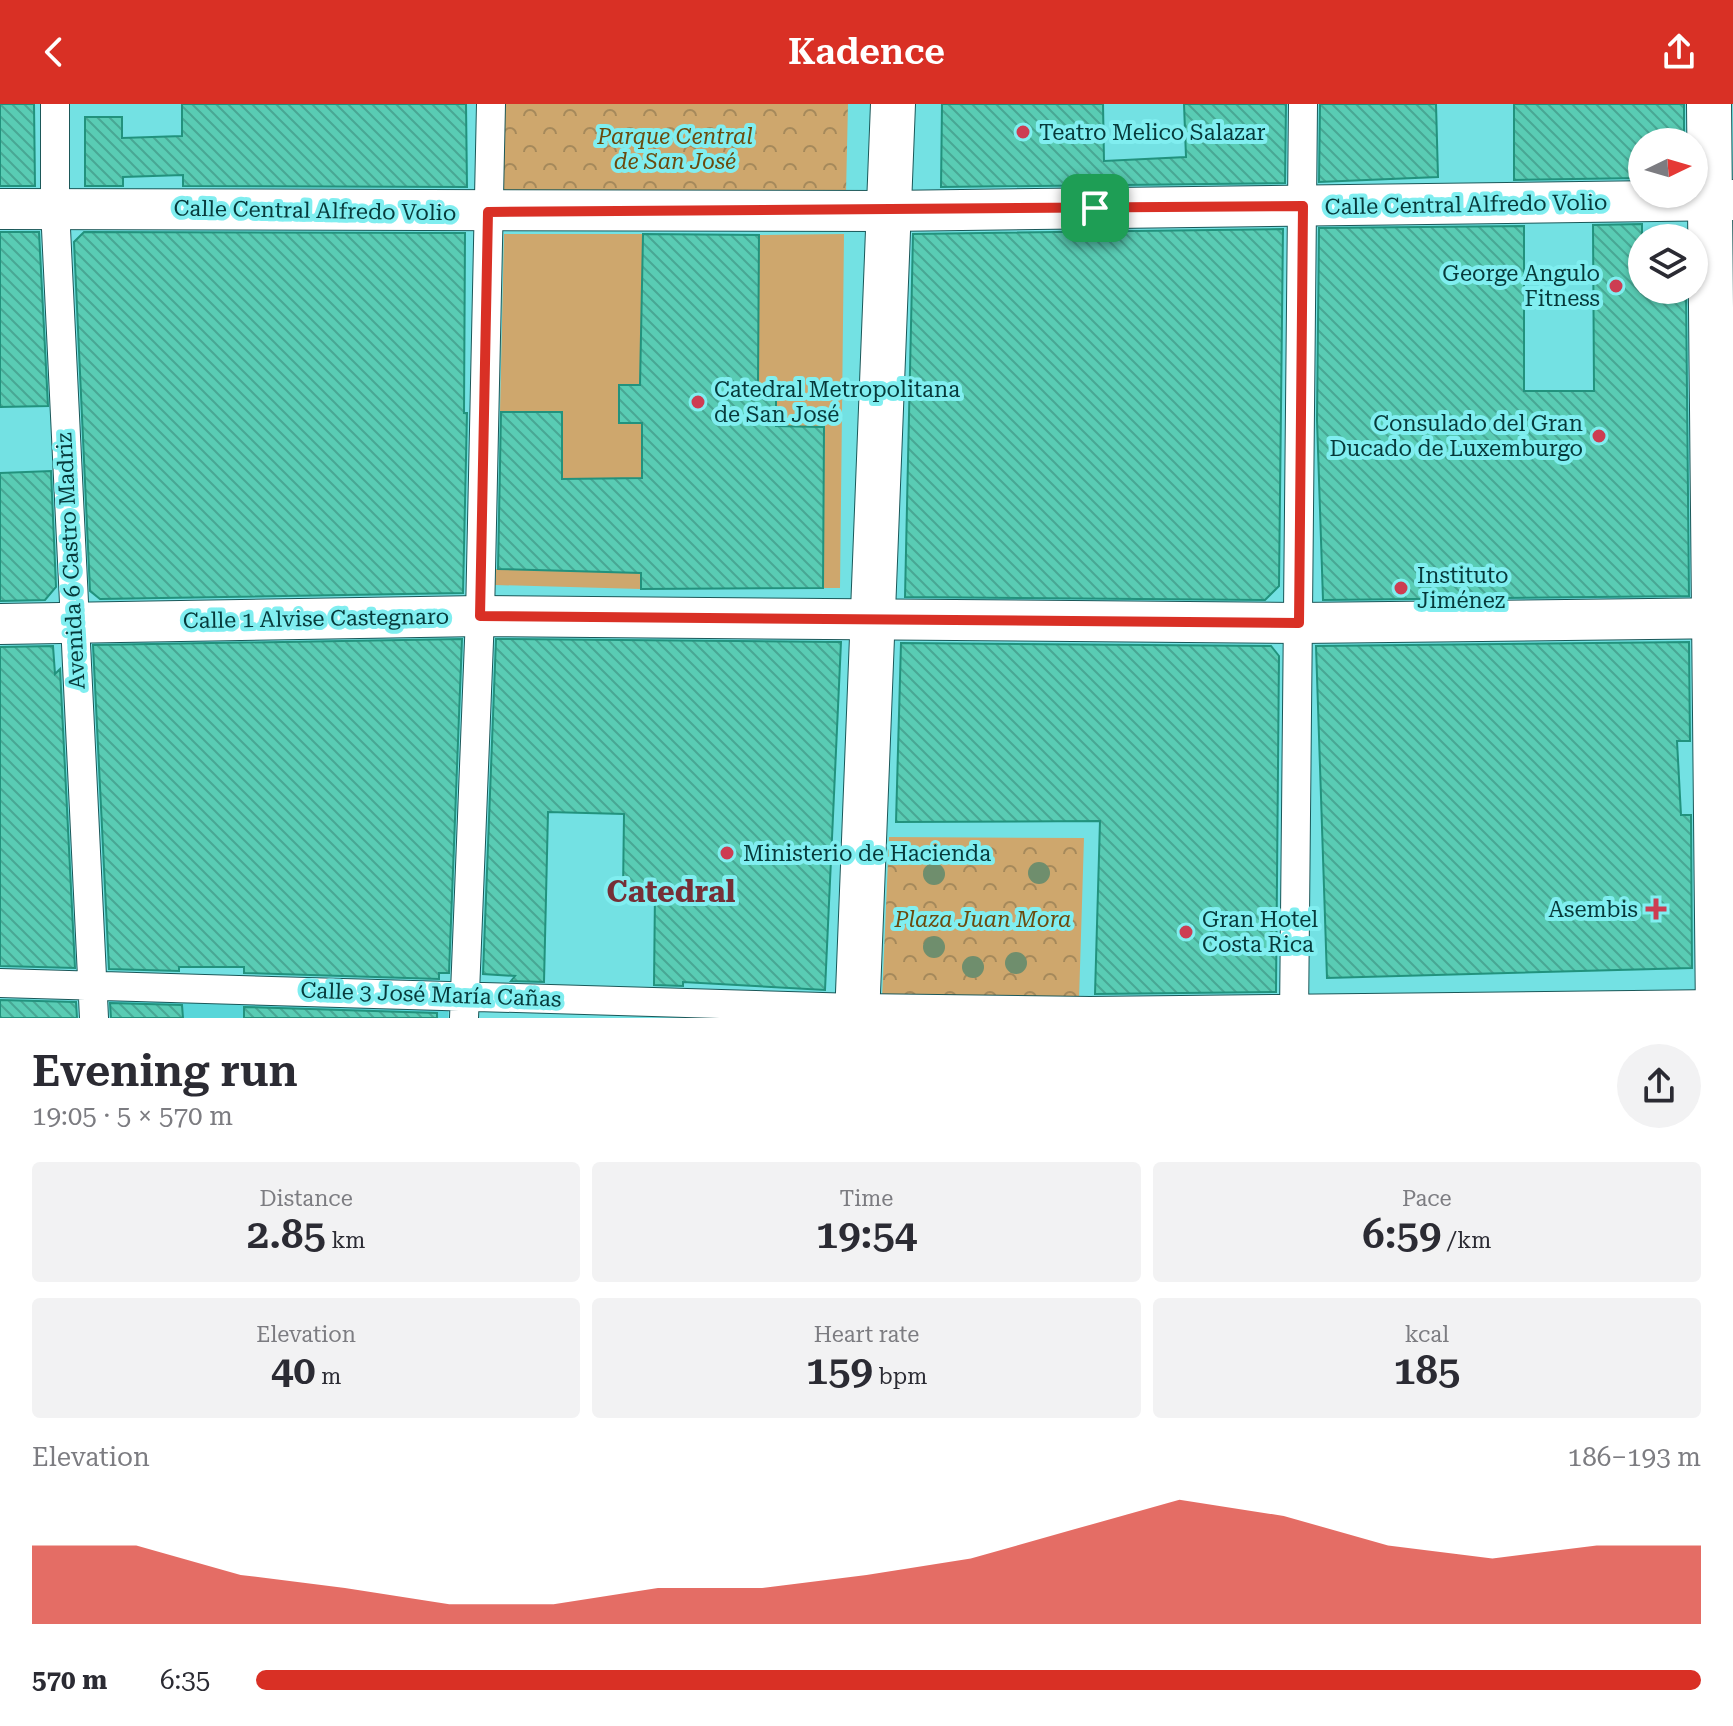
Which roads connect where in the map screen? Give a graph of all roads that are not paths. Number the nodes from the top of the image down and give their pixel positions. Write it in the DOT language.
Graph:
graph roads {
  1 [pos="55,104"];
  2 [pos="491,104"];
  3 [pos="893,104"];
  4 [pos="1303,104"];
  5 [pos="1709,104"];
  6 [pos="1722,201"];
  7 [pos="1303,206"];
  8 [pos="55,208"];
  9 [pos="0,209"];
  10 [pos="887,211"];
  11 [pos="488,212"];
  12 [pos="480,616"];
  13 [pos="1724,618"];
  14 [pos="871,620"];
  15 [pos="73,621"];
  16 [pos="1299,623"];
  17 [pos="0,624"];
  18 [pos="0,983"];
  19 [pos="93,984"];
  20 [pos="465,1006"];
  21 [pos="1723,1008"];
  22 [pos="857,1013"];
  23 [pos="1294,1014"];
  24 [pos="94,1018"];
  1 -- 8 [label="street, Avenida 6 Castro Madriz"];
  2 -- 11 [label="street"];
  3 -- 10 [label="highway"];
  4 -- 7 [label="street"];
  5 -- 6 [label="highway"];
  6 -- 7 [label="street, Calle Central Alfredo Volio"];
  6 -- 13 [label="highway"];
  7 -- 10 [label="street, Calle Central Alfredo Volio"];
  7 -- 16 [label="street"];
  8 -- 9 [label="street, Calle Central Alfredo Volio"];
  8 -- 11 [label="street, Calle Central Alfredo Volio"];
  8 -- 15 [label="street, Avenida 6 Castro Madriz"];
  10 -- 11 [label="street, Calle Central Alfredo Volio"];
  10 -- 14 [label="highway"];
  11 -- 12 [label="street"];
  12 -- 14 [label="street, Calle 1 Alvise Castegnaro"];
  12 -- 15 [label="street, Calle 1 Alvise Castegnaro"];
  12 -- 20 [label="street"];
  13 -- 16 [label="street, Calle 1 Alvise Castegnaro"];
  13 -- 21 [label="highway"];
  14 -- 16 [label="street, Calle 1 Alvise Castegnaro"];
  14 -- 22 [label="highway"];
  15 -- 17 [label="street, Calle 1 Alvise Castegnaro"];
  15 -- 19 [label="street, Avenida 6 Castro Madriz"];
  16 -- 23 [label="street"];
  18 -- 19 [label="street, Calle 3 José María Cañas"];
  19 -- 20 [label="street, Calle 3 José María Cañas"];
  19 -- 24 [label="street, Avenida 6 Castro Madriz"];
  20 -- 22 [label="street, Calle 3 José María Cañas"];
  21 -- 23 [label="street, Calle 3 José María Cañas"];
  22 -- 23 [label="street, Calle 3 José María Cañas"];
}
